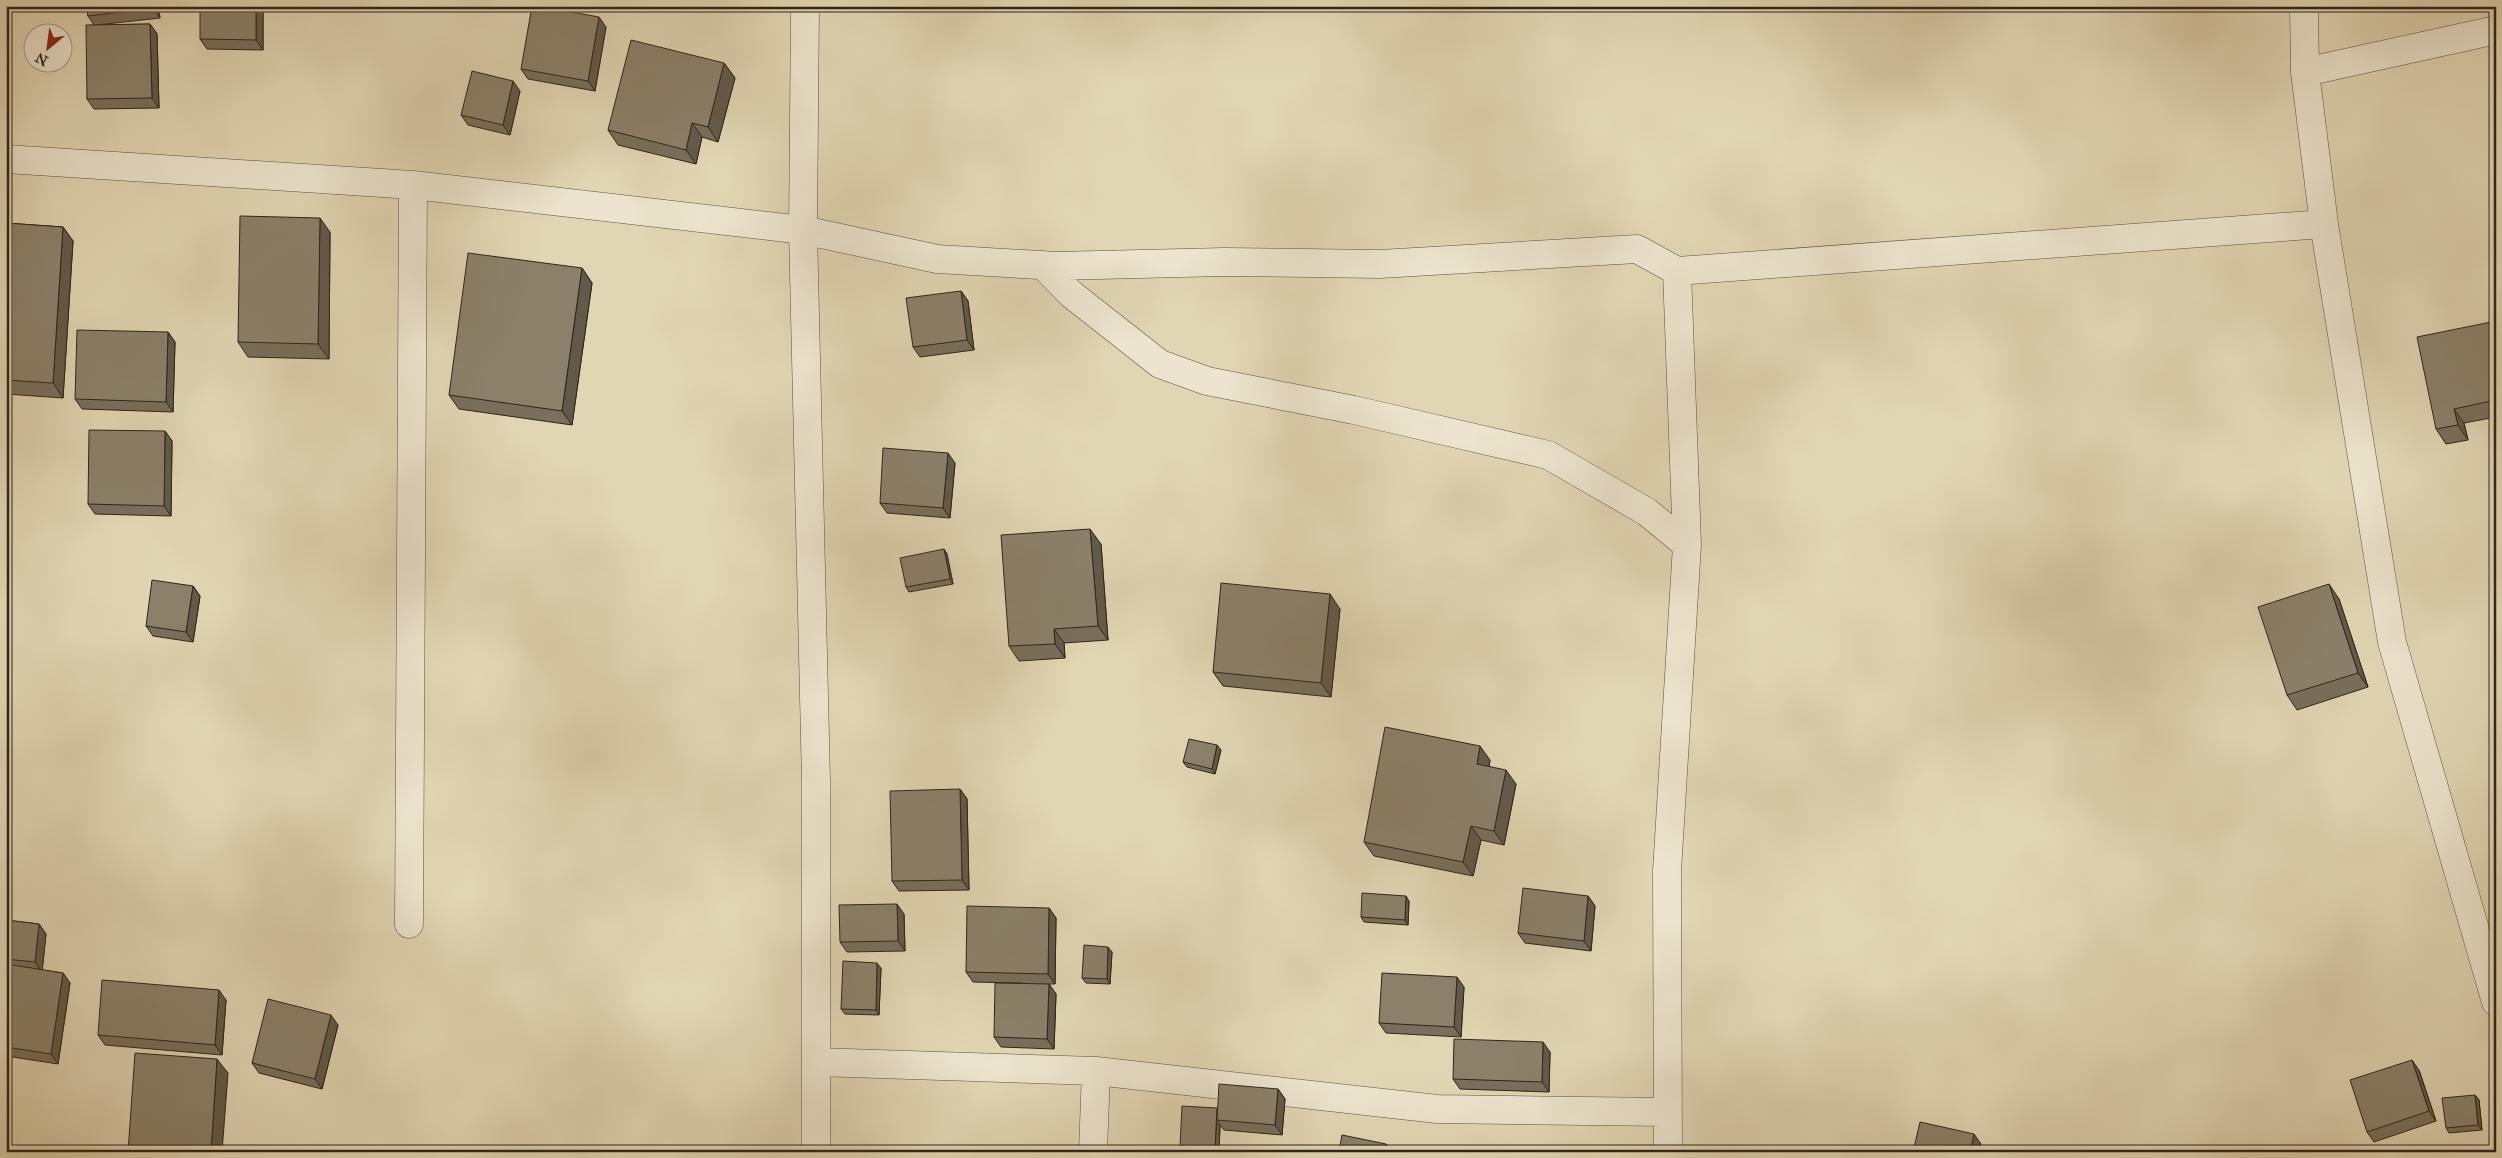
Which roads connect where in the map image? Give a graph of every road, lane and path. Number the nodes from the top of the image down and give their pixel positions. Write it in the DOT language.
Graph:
graph roads {
  1 [pos="805,6"];
  2 [pos="2304,6"];
  3 [pos="2496,30"];
  4 [pos="2305,72"];
  5 [pos="6,159"];
  6 [pos="414,185"];
  7 [pos="2324,224"];
  8 [pos="803,230"];
  9 [pos="1043,265"];
  10 [pos="1677,271"];
  11 [pos="1687,545"];
  12 [pos="409,924"];
  13 [pos="2496,1002"];
  14 [pos="816,1062"];
  15 [pos="1096,1071"];
  16 [pos="1666,1112"];
  17 [pos="816,1152"];
  18 [pos="1094,1152"];
  19 [pos="1668,1152"];
  1 -- 8 [label="street"];
  2 -- 4 [label="street"];
  3 -- 4 [label="street"];
  4 -- 7 [label="street"];
  5 -- 6 [label="street"];
  6 -- 8 [label="street"];
  6 -- 12 [label="street"];
  7 -- 10 [label="street"];
  7 -- 13 [label="street"];
  8 -- 9 [label="street"];
  8 -- 14 [label="street"];
  9 -- 10 [label="street"];
  9 -- 11 [label="street"];
  10 -- 11 [label="street"];
  11 -- 16 [label="street"];
  14 -- 15 [label="street"];
  14 -- 17 [label="street"];
  15 -- 16 [label="street"];
  15 -- 18 [label="street"];
  16 -- 19 [label="street"];
}
